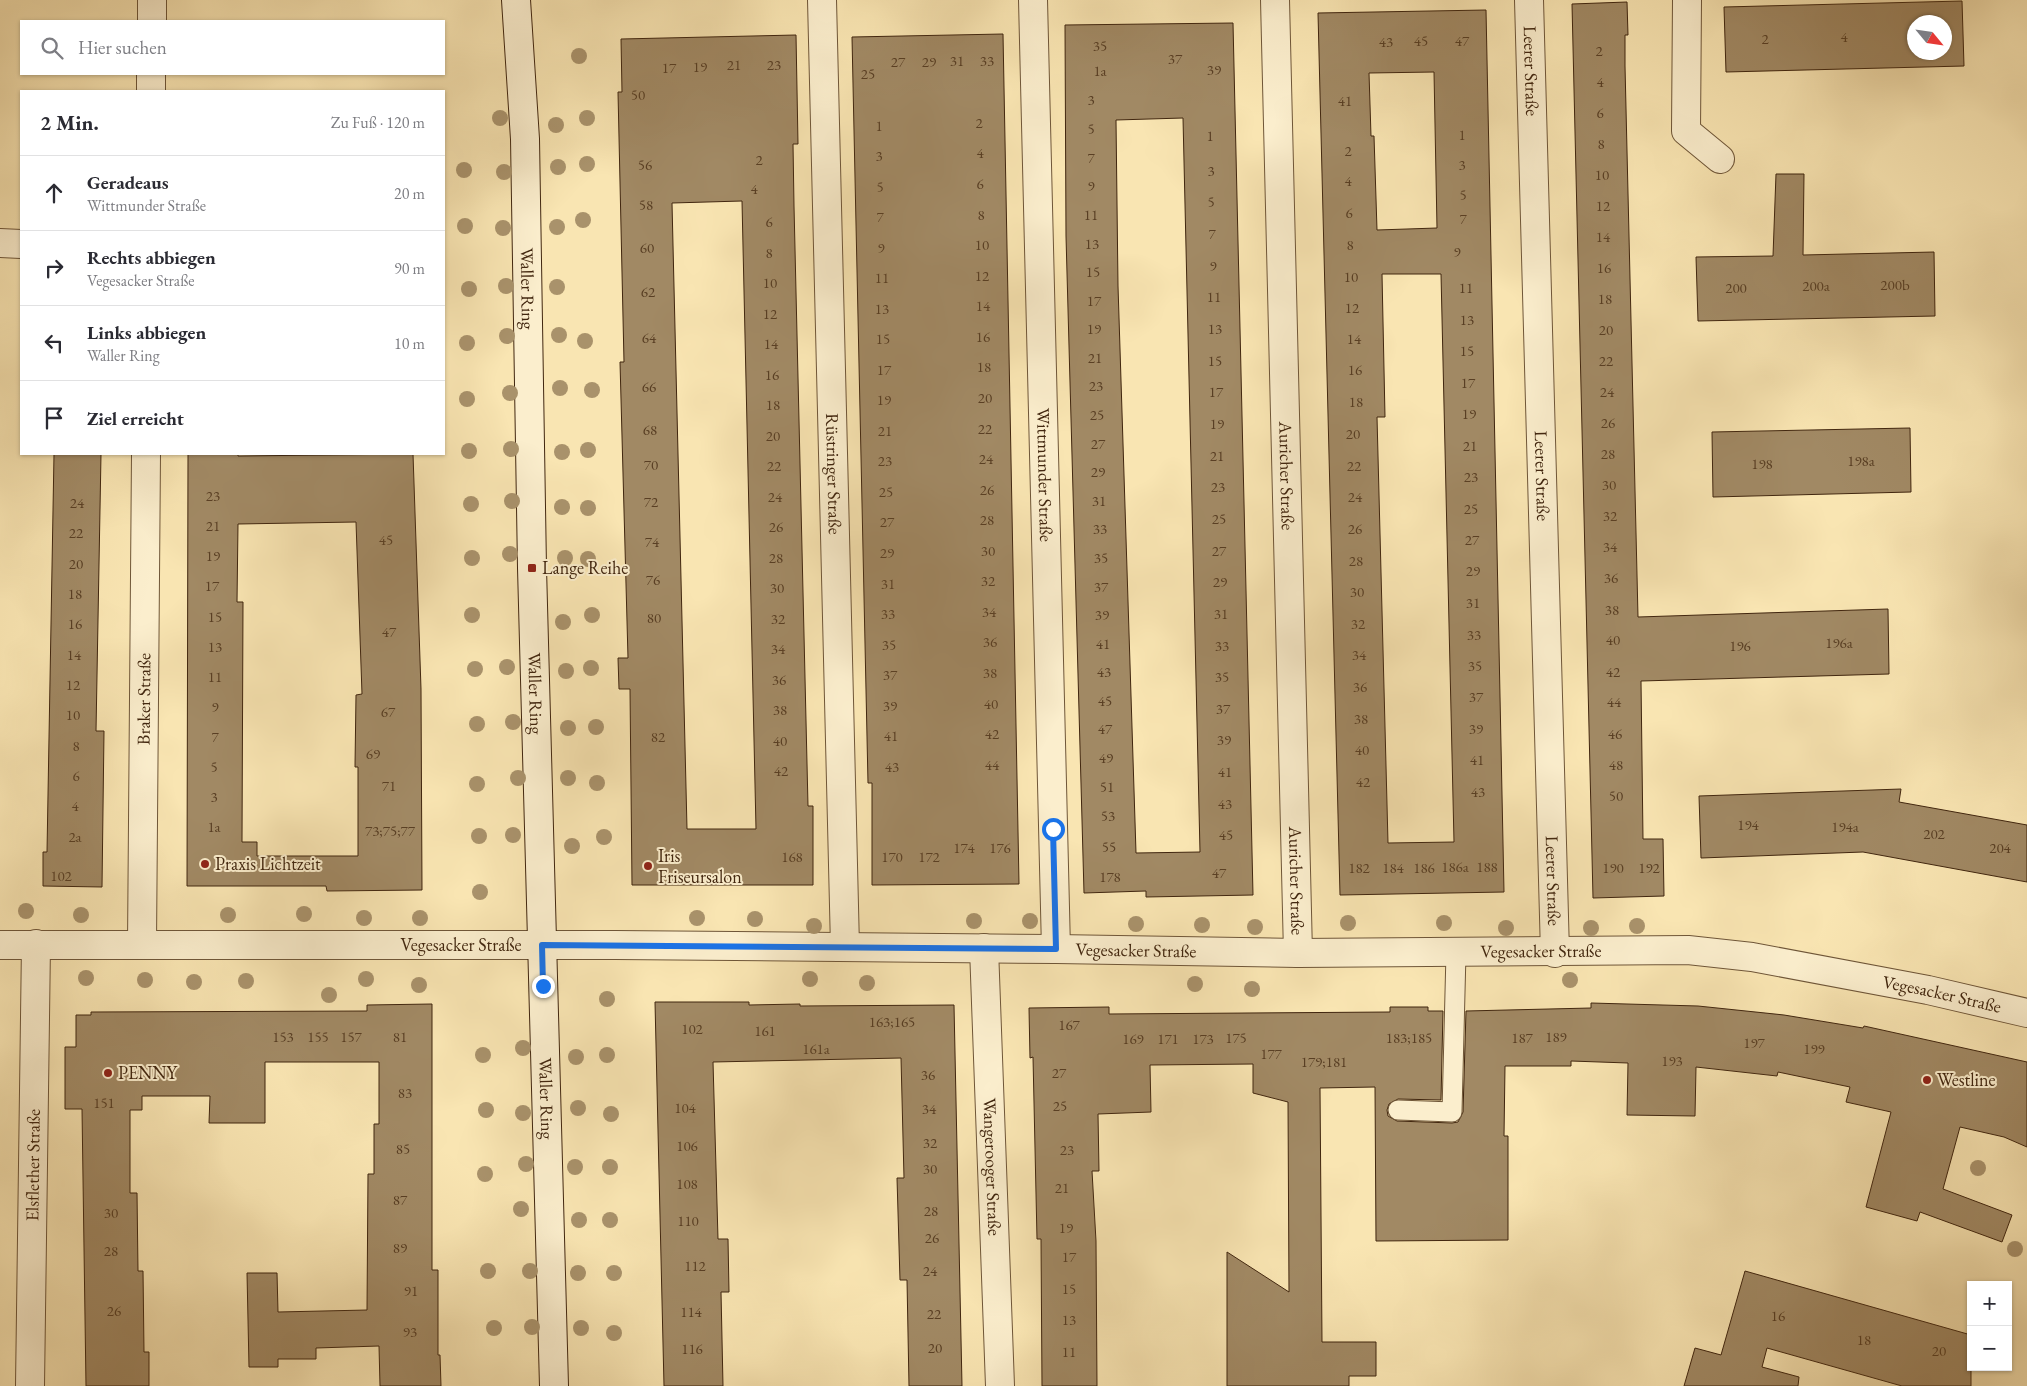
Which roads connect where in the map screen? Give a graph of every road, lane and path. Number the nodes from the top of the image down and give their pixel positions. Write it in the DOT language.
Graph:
graph roads {
  1 [pos="152,0"];
  2 [pos="516,0"];
  3 [pos="822,0"];
  4 [pos="1034,0"];
  5 [pos="1275,0"];
  6 [pos="1529,0"];
  7 [pos="1687,0"];
  8 [pos="152,20"];
  9 [pos="151,75"];
  10 [pos="151,90"];
  11 [pos="1720,159"];
  12 [pos="0,243"];
  13 [pos="20,244"];
  14 [pos="146,455"];
  15 [pos="36,944"];
  16 [pos="142,944"];
  17 [pos="0,945"];
  18 [pos="542,945"];
  19 [pos="845,947"];
  20 [pos="984,948"];
  21 [pos="1056,949"];
  22 [pos="1298,953"];
  23 [pos="1456,953"];
  24 [pos="1555,953"];
  25 [pos="2027,1013"];
  26 [pos="1398,1110"];
  27 [pos="30,1386"];
  28 [pos="554,1386"];
  29 [pos="1000,1386"];
  1 -- 8 [label="street"];
  2 -- 18 [label="street, Waller Ring"];
  3 -- 19 [label="street, Rüstringer Straße"];
  4 -- 21 [label="street, Wittmunder Straße"];
  5 -- 22 [label="street, Auricher Straße"];
  6 -- 24 [label="street, Leerer Straße"];
  7 -- 11 [label="street"];
  9 -- 10 [label="street"];
  12 -- 13 [label="street"];
  14 -- 16 [label="street, Braker Straße"];
  15 -- 16 [label="street, Vegesacker Straße"];
  15 -- 17 [label="street, Vegesacker Straße"];
  15 -- 27 [label="street, Elsflether Straße"];
  16 -- 18 [label="street, Vegesacker Straße"];
  18 -- 19 [label="street, Vegesacker Straße"];
  18 -- 28 [label="street, Waller Ring"];
  19 -- 20 [label="street, Vegesacker Straße"];
  20 -- 21 [label="street, Vegesacker Straße"];
  20 -- 29 [label="street, Wangerooger Straße"];
  21 -- 22 [label="street, Vegesacker Straße"];
  22 -- 23 [label="street, Vegesacker Straße"];
  23 -- 24 [label="street, Vegesacker Straße"];
  23 -- 26 [label="lane"];
  24 -- 25 [label="street, Vegesacker Straße"];
}
